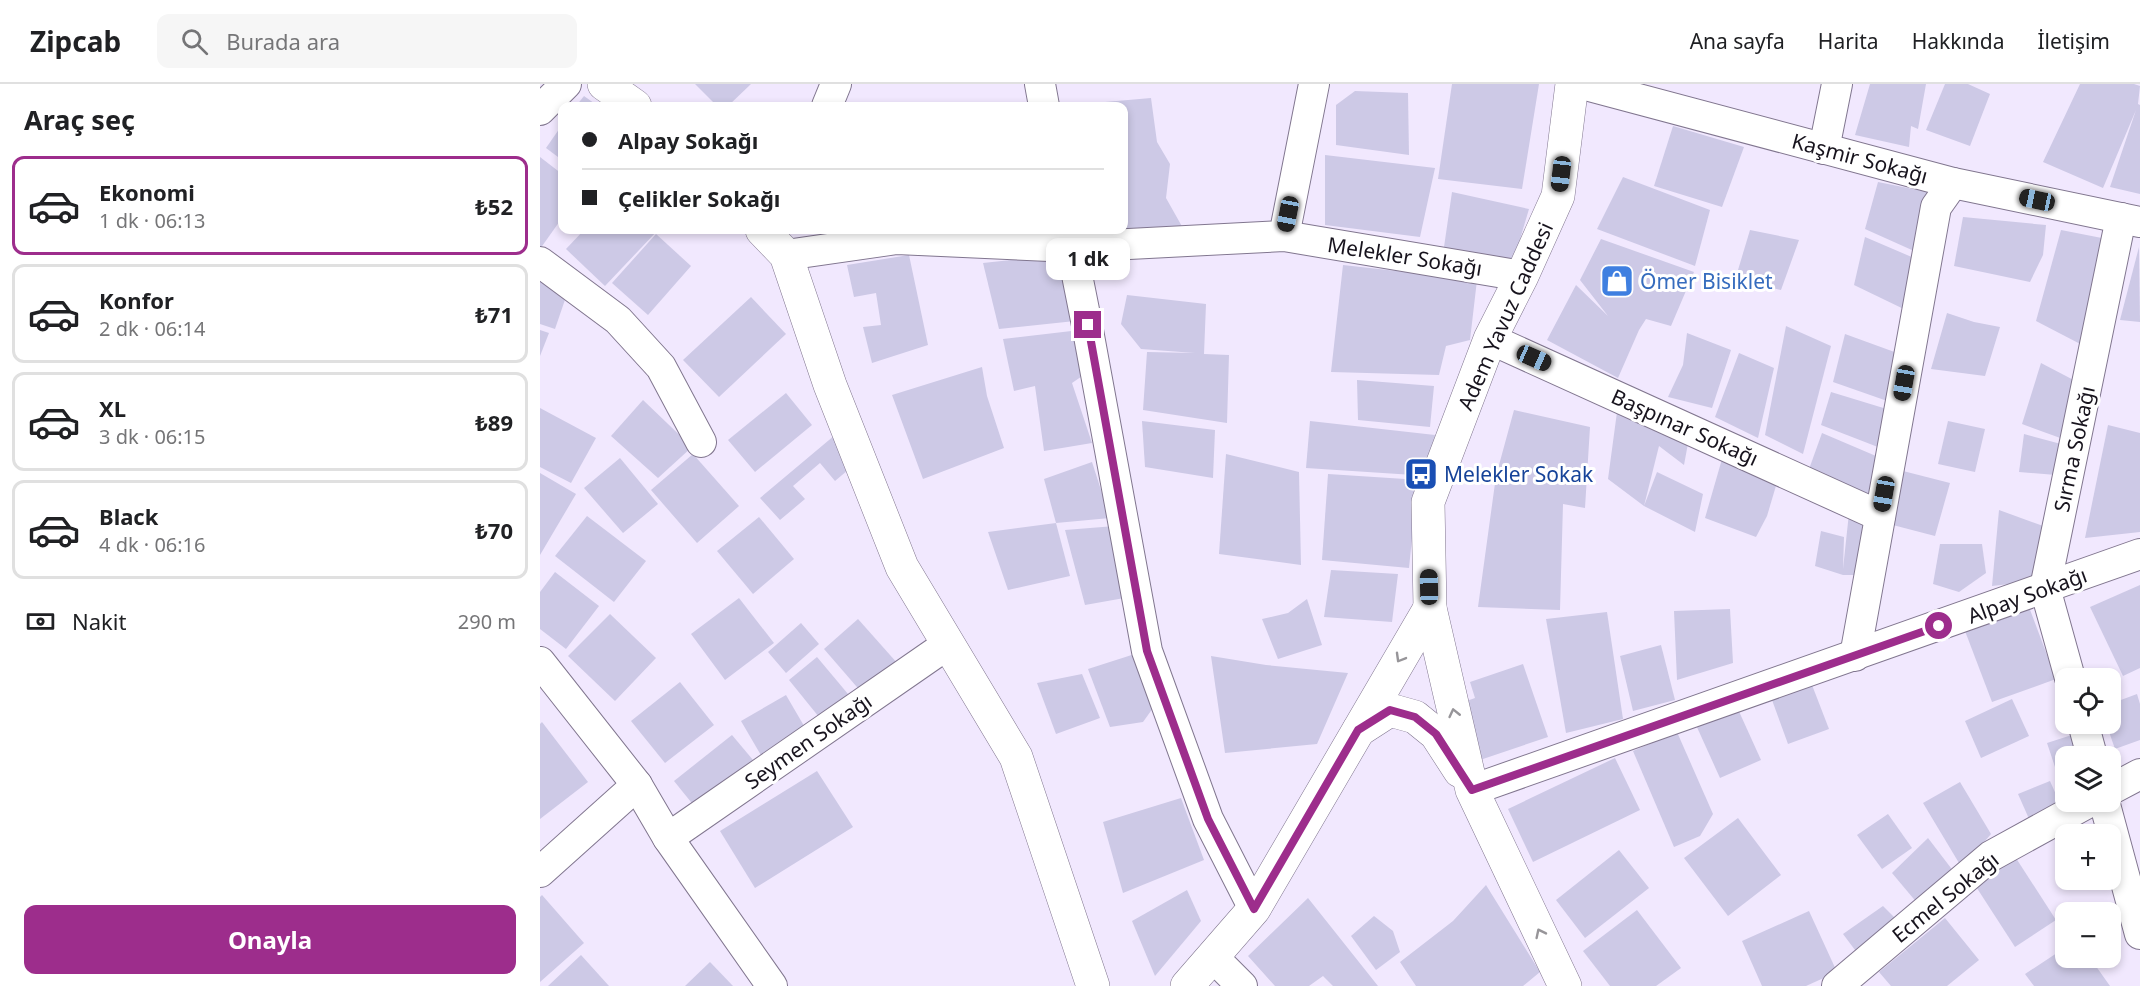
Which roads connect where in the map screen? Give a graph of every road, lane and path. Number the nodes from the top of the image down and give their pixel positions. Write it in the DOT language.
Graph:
graph roads {
  1 [pos="566,84"];
  2 [pos="604,84"];
  3 [pos="836,84"];
  4 [pos="1040,84"];
  5 [pos="1314,84"];
  6 [pos="1572,84"];
  7 [pos="1582,84"];
  8 [pos="1837,84"];
  9 [pos="629,102"];
  10 [pos="829,102"];
  11 [pos="1043,102"];
  12 [pos="540,110"];
  13 [pos="1824,148"];
  14 [pos="1953,183"];
  15 [pos="2131,220"];
  16 [pos="766,234"];
  17 [pos="1284,236"];
  18 [pos="1069,238"];
  19 [pos="786,255"];
  20 [pos="540,262"];
  21 [pos="1522,276"];
  22 [pos="1490,339"];
  23 [pos="701,442"];
  24 [pos="1880,516"];
  25 [pos="2140,554"];
  26 [pos="2045,588"];
  27 [pos="1430,608"];
  28 [pos="948,644"];
  29 [pos="1855,656"];
  30 [pos="540,662"];
  31 [pos="2067,668"];
  32 [pos="1358,730"];
  33 [pos="2140,774"];
  34 [pos="2121,784"];
  35 [pos="637,785"];
  36 [pos="1472,790"];
  37 [pos="2071,812"];
  38 [pos="2107,812"];
  39 [pos="668,838"];
  40 [pos="540,872"];
  41 [pos="1254,909"];
  42 [pos="2140,934"];
  43 [pos="1213,957"];
  44 [pos="772,986"];
  45 [pos="1093,986"];
  46 [pos="1187,986"];
  47 [pos="1242,986"];
  48 [pos="1565,986"];
  49 [pos="1837,986"];
  1 -- 12 [label="street"];
  2 -- 9 [label="main road"];
  3 -- 10 [label="street"];
  4 -- 11 [label="street"];
  5 -- 17 [label="street"];
  6 -- 21 [label="main road, Adem Yavuz Caddesi"];
  7 -- 13 [label="street, Kaşmir Sokağı"];
  8 -- 13 [label="street"];
  13 -- 14 [label="street, Kaşmir Sokağı"];
  14 -- 15 [label="street, Kaşmir Sokağı"];
  14 -- 24 [label="street"];
  15 -- 26 [label="street, Sırma Sokağı"];
  16 -- 19 [label="main road"];
  17 -- 18 [label="street, Melekler Sokağı"];
  17 -- 21 [label="street, Melekler Sokağı"];
  18 -- 19 [label="street, Melekler Sokağı"];
  18 -- 41 [label="street"];
  19 -- 28 [label="main road"];
  20 -- 23 [label="street"];
  21 -- 22 [label="main road, Adem Yavuz Caddesi"];
  22 -- 24 [label="street, Başpınar Sokağı"];
  22 -- 27 [label="main road, Adem Yavuz Caddesi"];
  24 -- 29 [label="street"];
  25 -- 26 [label="street, Alpay Sokağı"];
  26 -- 29 [label="street, Alpay Sokağı"];
  26 -- 31 [label="street, Sırma Sokağı"];
  27 -- 32 [label="main road, one-way"];
  36 -- 27 [label="main road, Adem Yavuz Caddesi, one-way"];
  28 -- 39 [label="street, Seymen Sokağı"];
  28 -- 45 [label="main road"];
  29 -- 36 [label="street, Alpay Sokağı"];
  30 -- 35 [label="street"];
  32 -- 36 [label="main road"];
  32 -- 41 [label="main road"];
  33 -- 34 [label="street"];
  35 -- 39 [label="street"];
  35 -- 40 [label="street"];
  48 -- 36 [label="main road, Adem Yavuz Caddesi, one-way"];
  37 -- 49 [label="street, Ecmel Sokağı"];
  38 -- 42 [label="street"];
  39 -- 44 [label="street"];
  41 -- 43 [label="main road"];
  43 -- 46 [label="main road"];
  43 -- 47 [label="street"];
}
